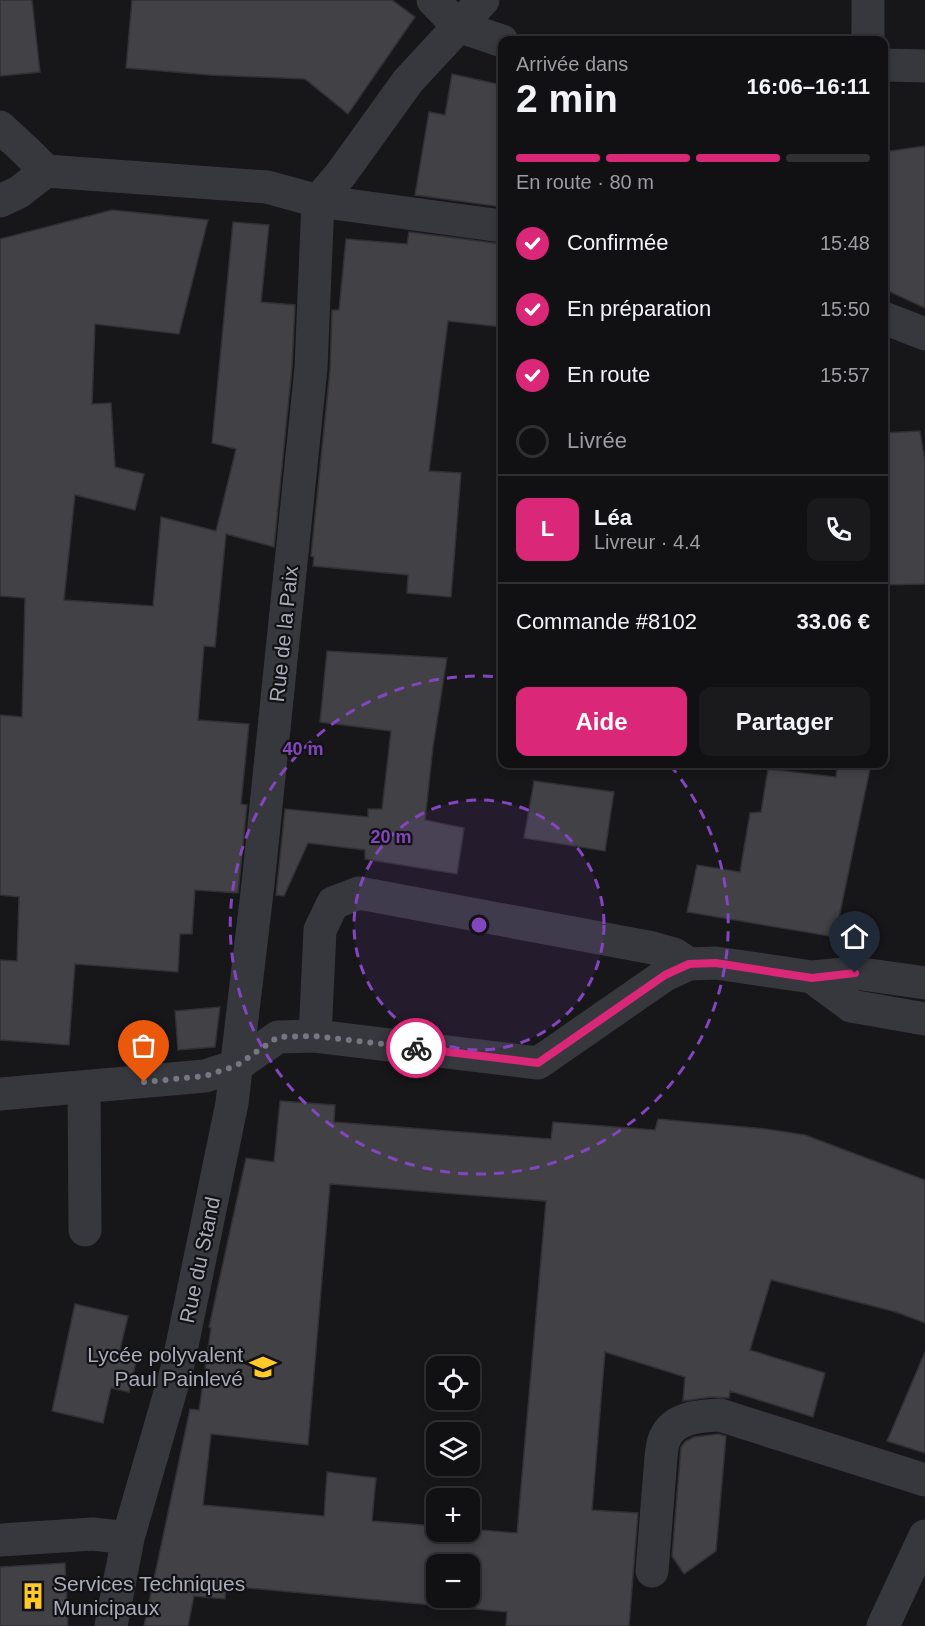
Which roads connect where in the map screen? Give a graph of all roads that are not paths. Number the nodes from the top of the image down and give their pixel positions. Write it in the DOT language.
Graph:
graph roads {
  1 [pos="433,0"];
  2 [pos="483,0"];
  3 [pos="868,0"];
  4 [pos="458,26"];
  5 [pos="868,36"];
  6 [pos="498,40"];
  7 [pos="888,65"];
  8 [pos="925,66"];
  9 [pos="0,127"];
  10 [pos="46,171"];
  11 [pos="0,201"];
  12 [pos="318,201"];
  13 [pos="498,225"];
  14 [pos="888,320"];
  15 [pos="925,334"];
  16 [pos="689,964"];
  17 [pos="812,978"];
  18 [pos="925,983"];
  19 [pos="925,1019"];
  20 [pos="315,1036"];
  21 [pos="236,1066"];
  22 [pos="84,1087"];
  23 [pos="0,1094"];
  24 [pos="85,1230"];
  25 [pos="925,1480"];
  26 [pos="925,1536"];
  27 [pos="128,1538"];
  28 [pos="0,1540"];
  29 [pos="652,1571"];
  30 [pos="111,1626"];
  31 [pos="883,1626"];
  1 -- 4 [label="street"];
  2 -- 4 [label="street"];
  3 -- 5 [label="street"];
  4 -- 6 [label="street"];
  4 -- 12 [label="street"];
  7 -- 8 [label="street"];
  9 -- 10 [label="street"];
  10 -- 11 [label="street"];
  10 -- 12 [label="street"];
  12 -- 13 [label="street"];
  12 -- 21 [label="street, Rue de la Paix"];
  14 -- 15 [label="street"];
  16 -- 17 [label="street"];
  16 -- 20 [label="street"];
  16 -- 20 [label="street"];
  17 -- 18 [label="street"];
  17 -- 19 [label="street"];
  20 -- 21 [label="street"];
  21 -- 22 [label="street"];
  21 -- 27 [label="street, Rue du Stand"];
  22 -- 23 [label="street"];
  22 -- 24 [label="street"];
  25 -- 29 [label="street"];
  26 -- 31 [label="street"];
  27 -- 28 [label="street"];
  27 -- 30 [label="street, Rue du Stand"];
}
